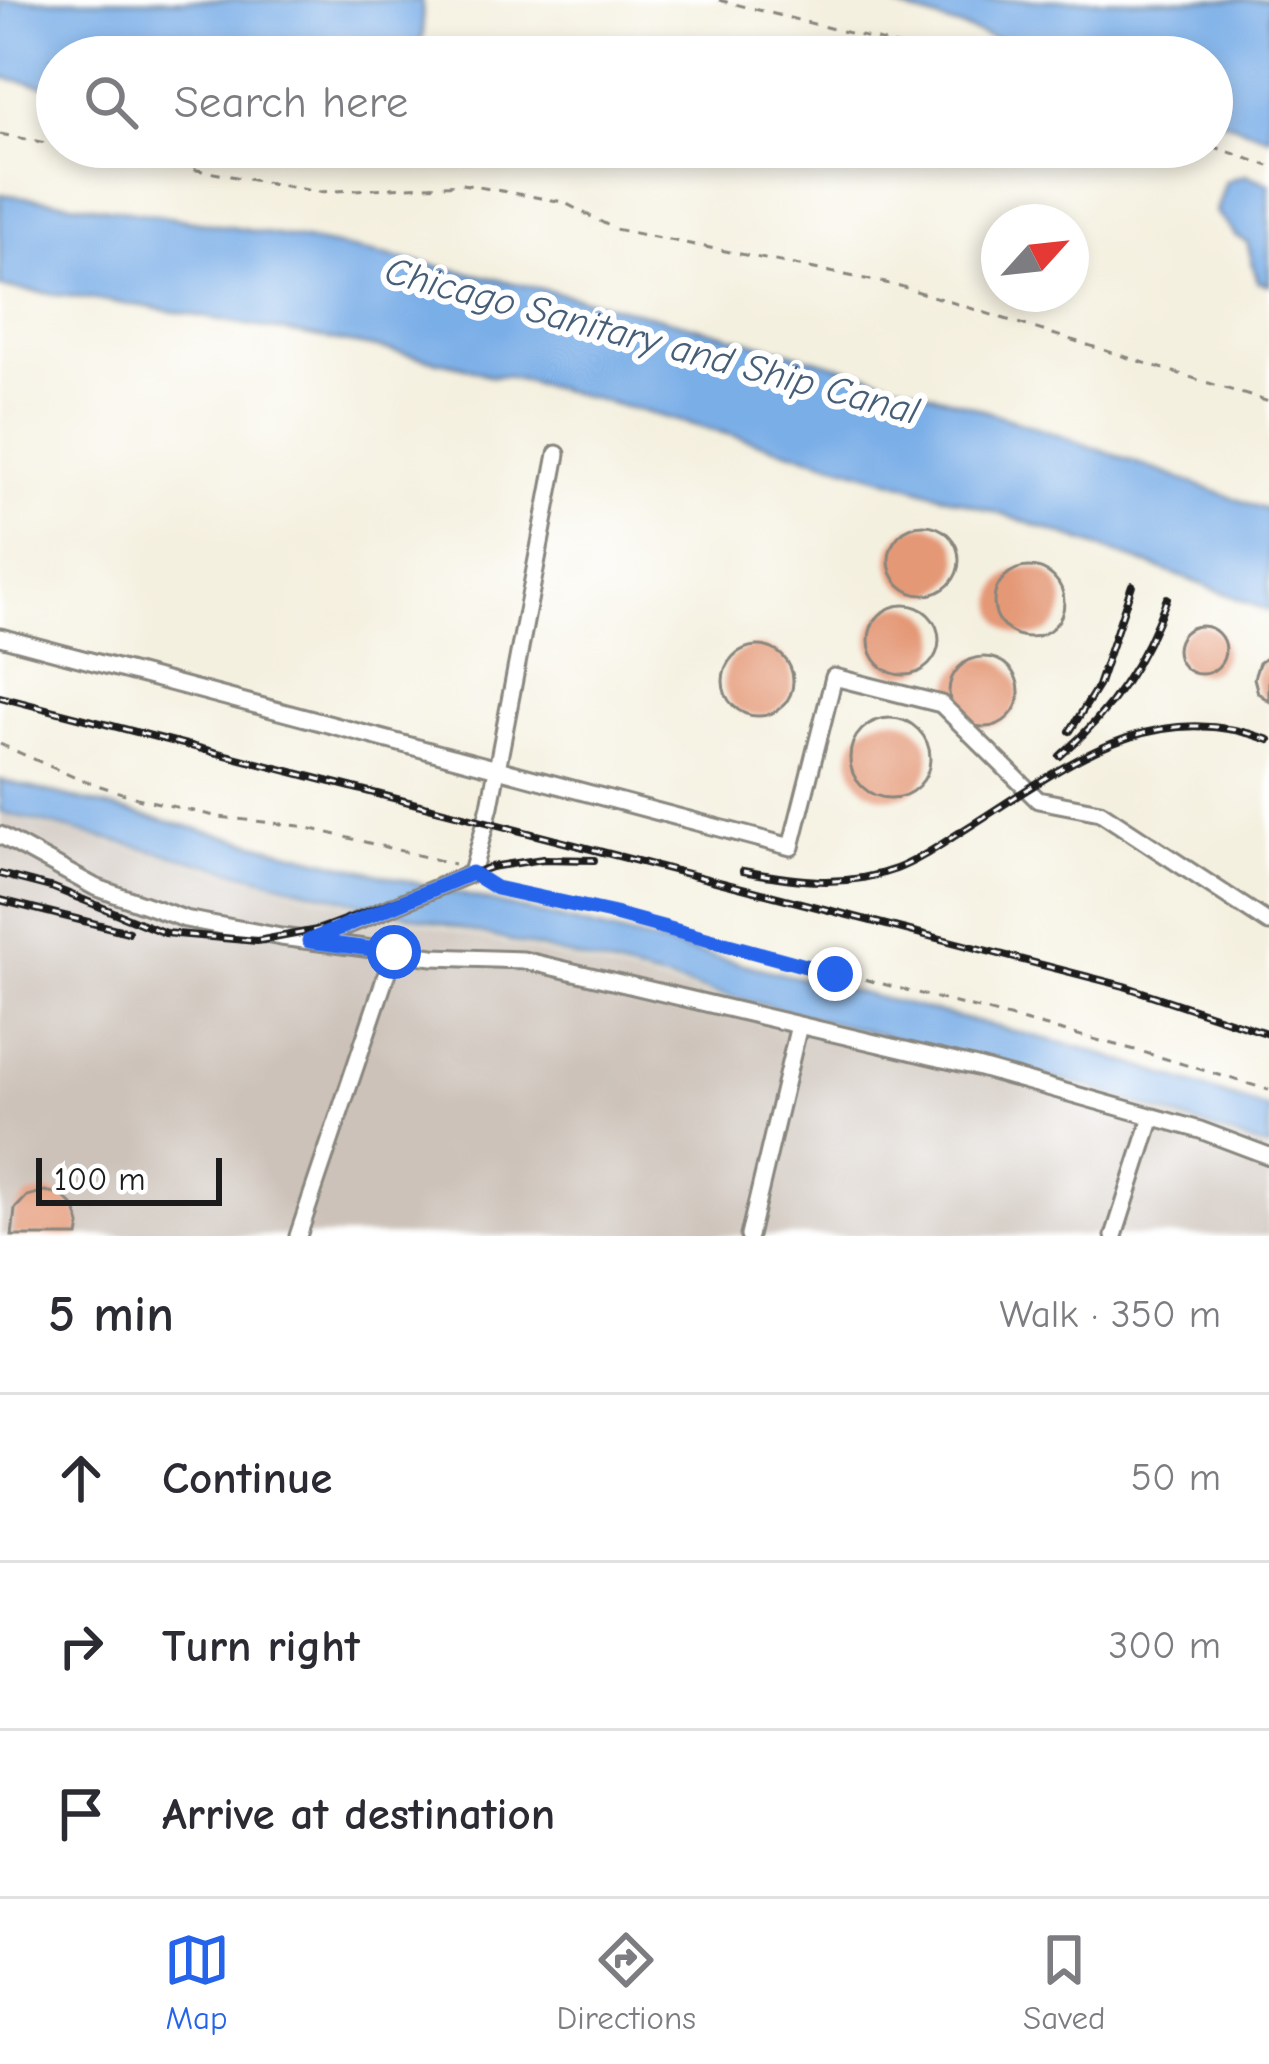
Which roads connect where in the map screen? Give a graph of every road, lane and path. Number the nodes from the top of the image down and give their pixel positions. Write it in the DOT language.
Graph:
graph roads {
  1 [pos="719,0"];
  2 [pos="861,36"];
  3 [pos="0,134"];
  4 [pos="36,141"];
  5 [pos="1233,153"];
  6 [pos="1269,166"];
  7 [pos="186,168"];
  8 [pos="1269,402"];
  9 [pos="557,454"];
  10 [pos="0,637"];
  11 [pos="0,744"];
  12 [pos="497,769"];
  13 [pos="0,836"];
  14 [pos="465,877"];
  15 [pos="1269,923"];
  16 [pos="309,941"];
  17 [pos="394,952"];
  18 [pos="799,1025"];
  19 [pos="1269,1090"];
  20 [pos="1152,1117"];
  21 [pos="1269,1156"];
  22 [pos="298,1236"];
  23 [pos="749,1236"];
  24 [pos="1114,1236"];
  1 -- 2 [label="path"];
  3 -- 4 [label="path"];
  5 -- 6 [label="path"];
  7 -- 8 [label="path"];
  9 -- 12 [label="lane"];
  10 -- 12 [label="lane"];
  11 -- 14 [label="path"];
  12 -- 14 [label="lane"];
  12 -- 15 [label="lane"];
  13 -- 16 [label="lane"];
  14 -- 16 [label="lane"];
  14 -- 19 [label="path"];
  16 -- 17 [label="lane"];
  17 -- 18 [label="lane"];
  17 -- 22 [label="lane"];
  18 -- 20 [label="lane"];
  18 -- 23 [label="lane"];
  20 -- 21 [label="lane"];
  20 -- 24 [label="lane"];
}
